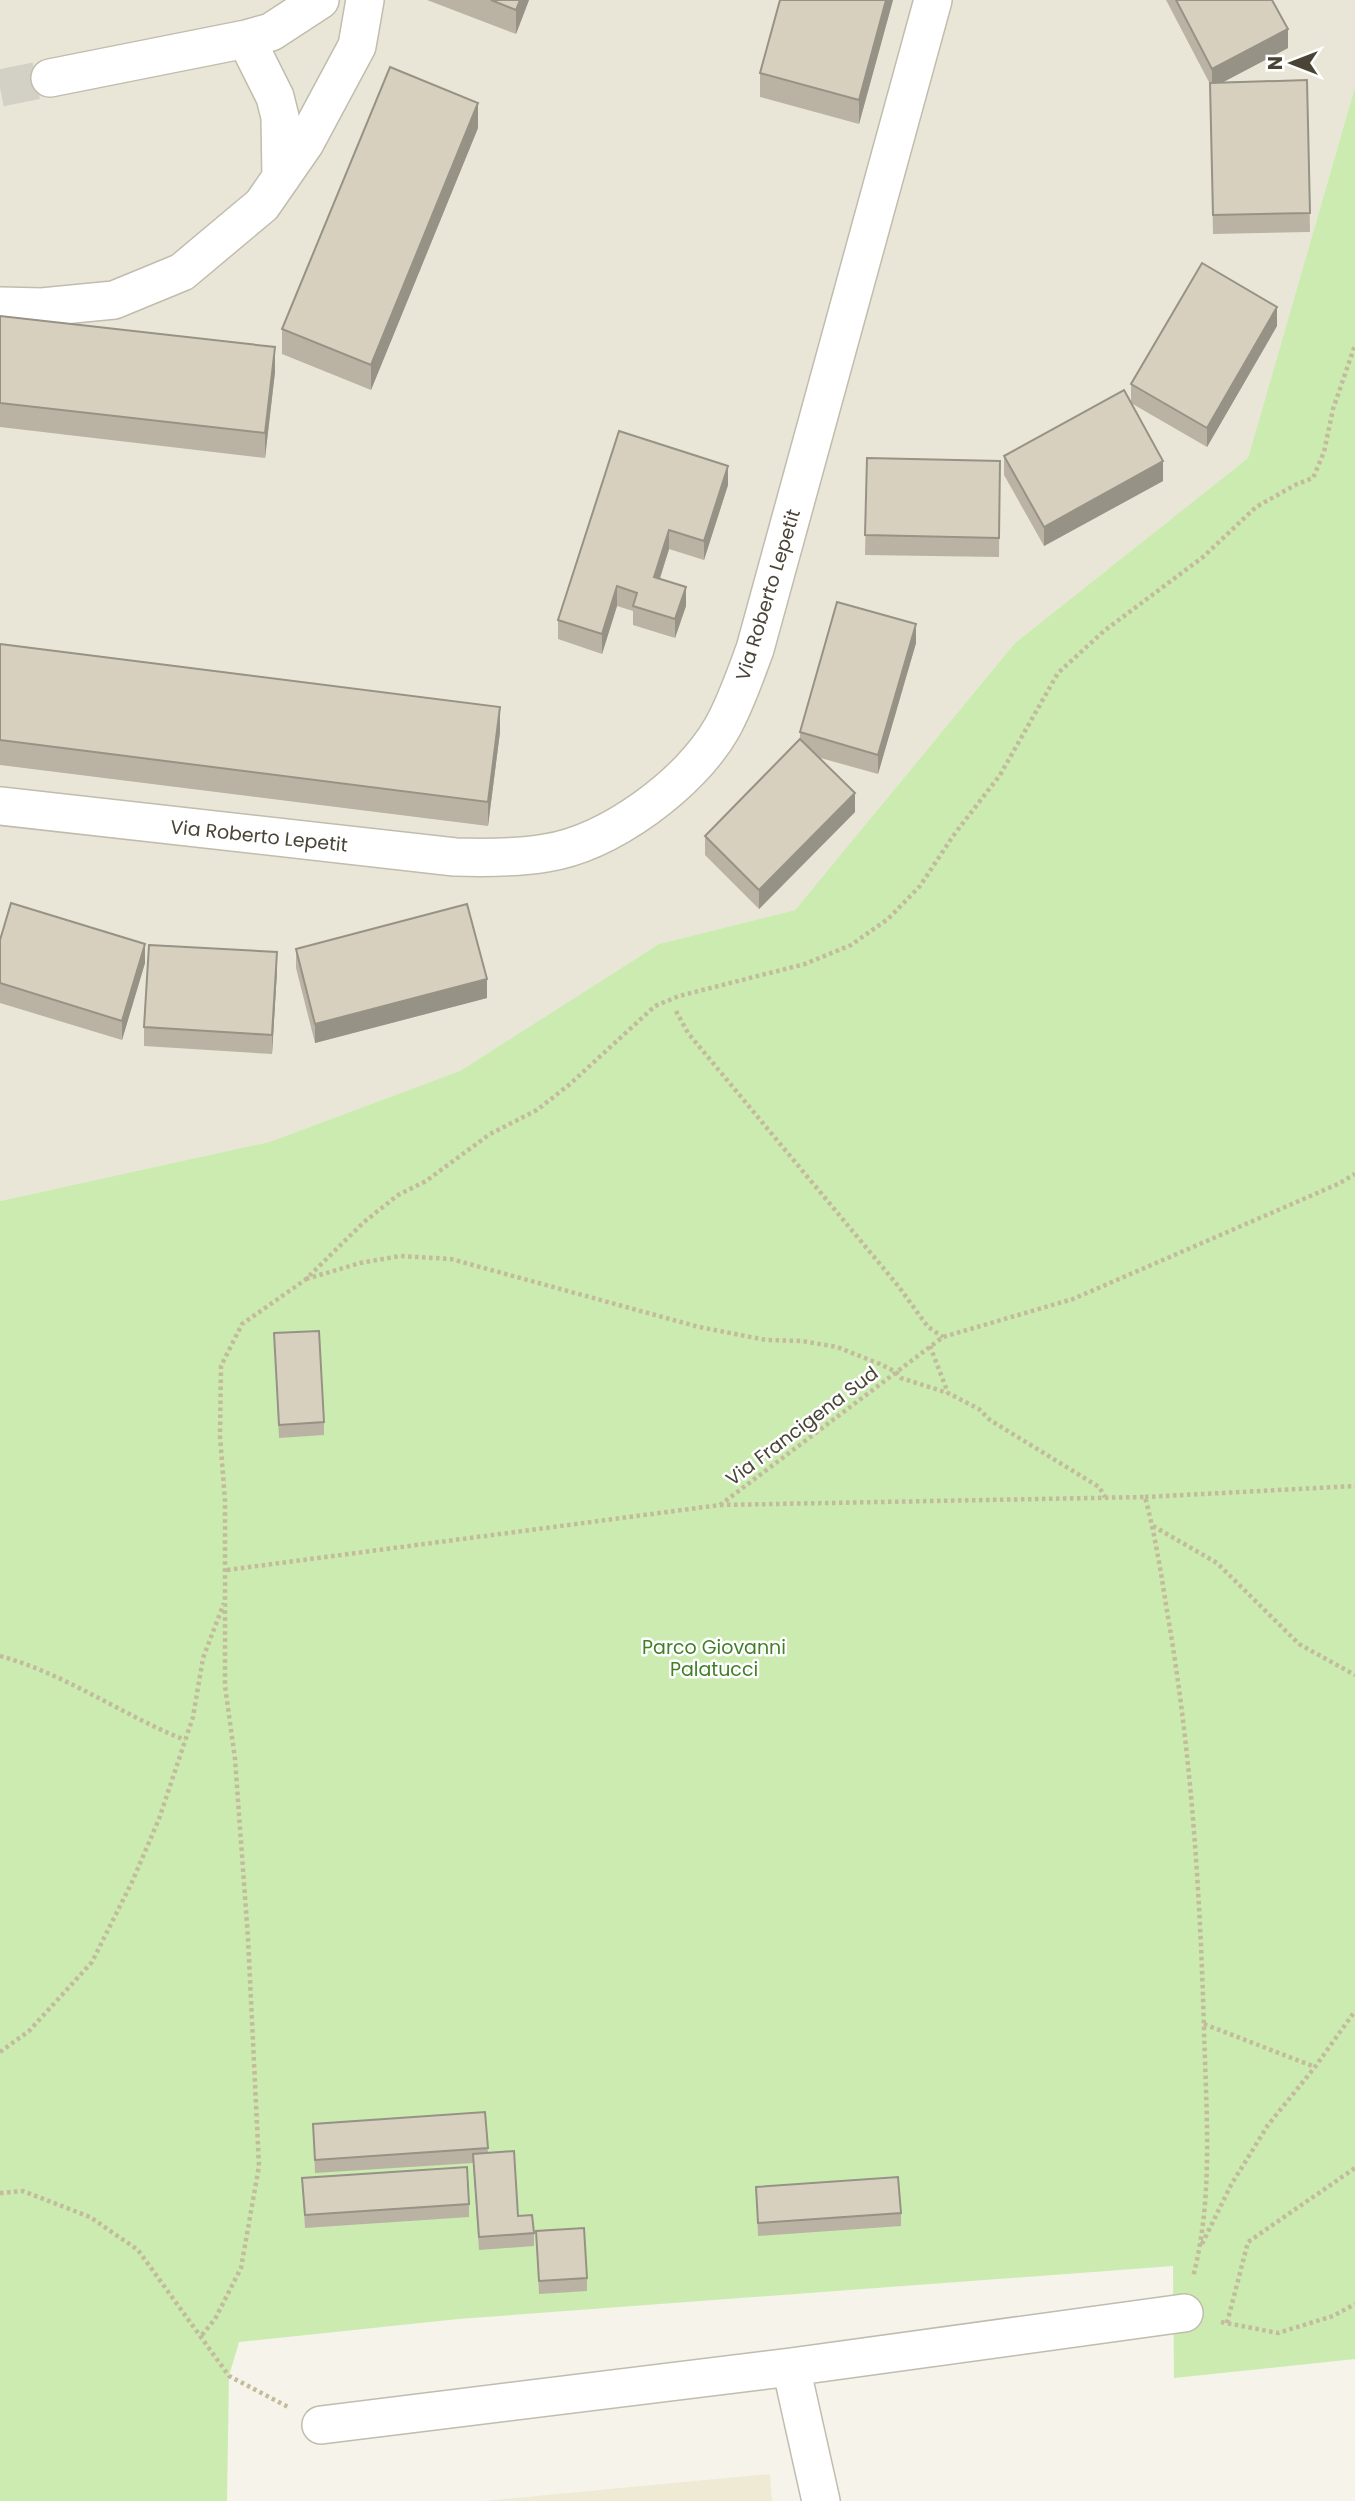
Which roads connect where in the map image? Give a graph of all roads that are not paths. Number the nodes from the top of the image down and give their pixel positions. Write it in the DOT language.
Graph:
graph roads {
  1 [pos="320,0"];
  2 [pos="365,0"];
  3 [pos="933,0"];
  4 [pos="246,39"];
  5 [pos="50,78"];
  6 [pos="281,178"];
  7 [pos="0,306"];
  8 [pos="0,806"];
  9 [pos="1184,2312"];
  10 [pos="791,2367"];
  11 [pos="321,2425"];
  12 [pos="821,2501"];
  1 -- 4 [label="street"];
  2 -- 6 [label="street"];
  3 -- 8 [label="street, Via Roberto Lepetit"];
  4 -- 5 [label="street"];
  4 -- 6 [label="street"];
  6 -- 7 [label="street"];
  9 -- 10 [label="street"];
  10 -- 11 [label="street"];
  10 -- 12 [label="street"];
}
